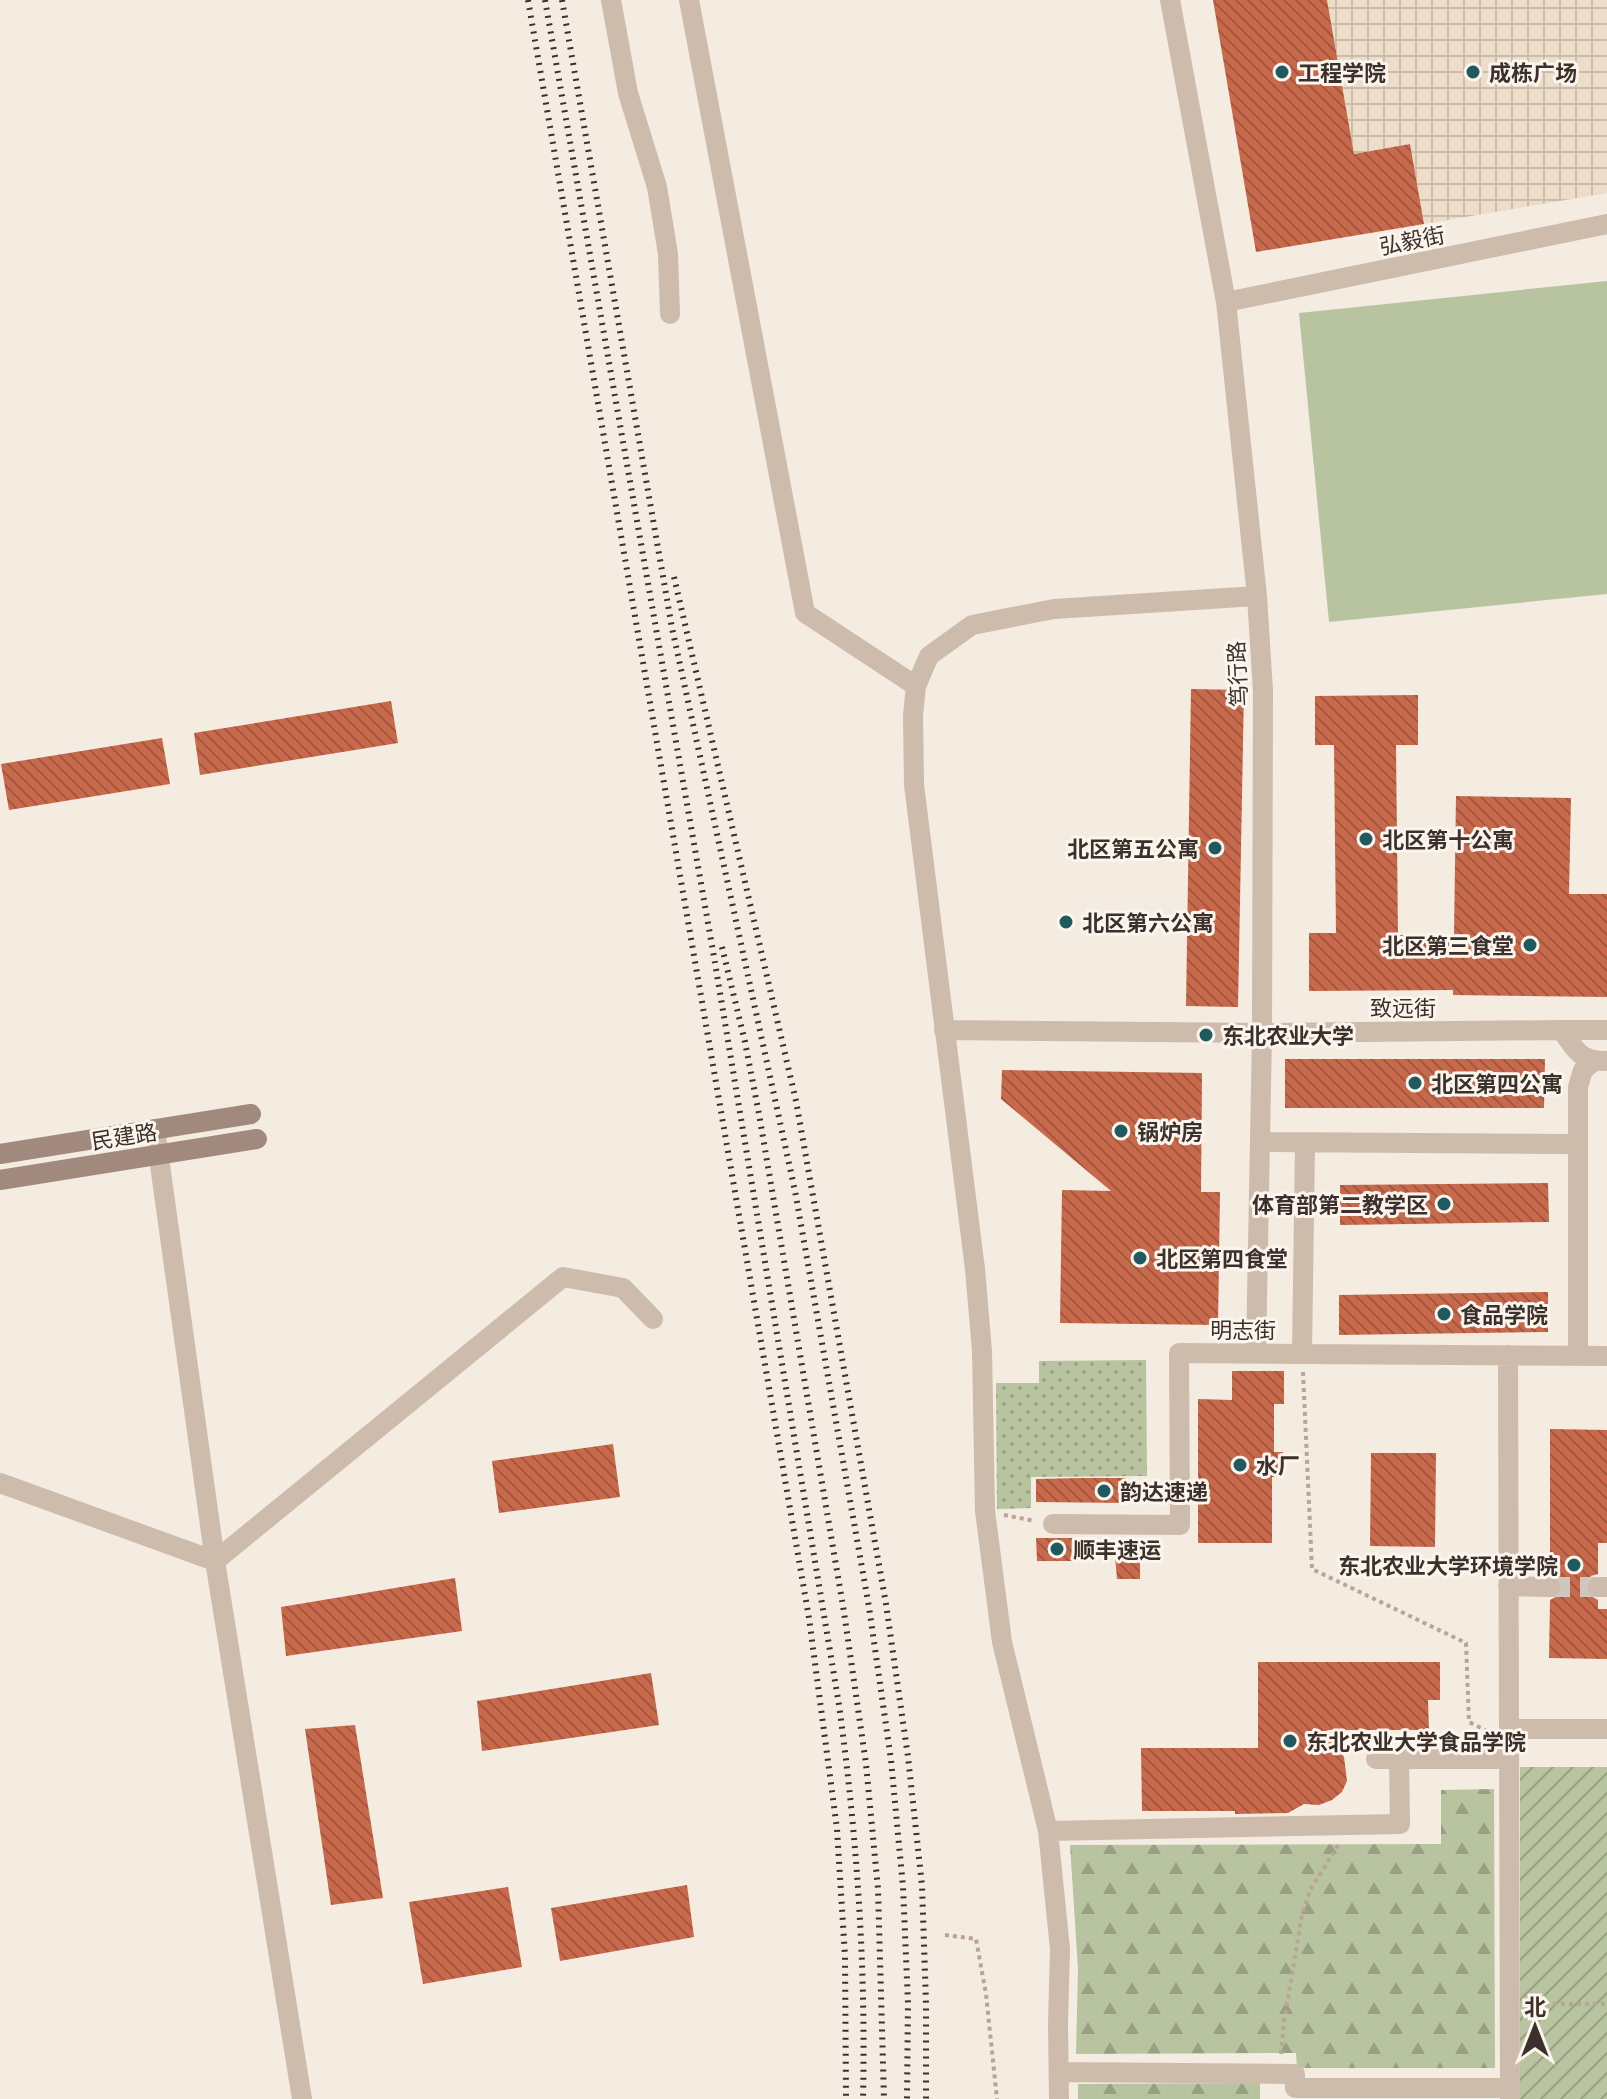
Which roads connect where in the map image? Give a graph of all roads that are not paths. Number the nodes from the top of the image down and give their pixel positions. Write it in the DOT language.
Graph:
graph roads {
  1 [pos="611,0"];
  2 [pos="689,0"];
  3 [pos="1170,0"];
  4 [pos="1607,224"];
  5 [pos="1226,302"];
  6 [pos="670,314"];
  7 [pos="1257,596"];
  8 [pos="916,686"];
  9 [pos="944,1030"];
  10 [pos="1562,1030"];
  11 [pos="1607,1030"];
  12 [pos="1262,1033"];
  13 [pos="1600,1061"];
  14 [pos="251,1114"];
  15 [pos="155,1129"];
  16 [pos="257,1139"];
  17 [pos="1260,1142"];
  18 [pos="1305,1144"];
  19 [pos="1577,1144"];
  20 [pos="0,1154"];
  21 [pos="159,1154"];
  22 [pos="0,1180"];
  23 [pos="653,1319"];
  24 [pos="1256,1352"];
  25 [pos="1302,1353"];
  26 [pos="1508,1355"];
  27 [pos="1578,1356"];
  28 [pos="1607,1356"];
  29 [pos="0,1483"];
  30 [pos="1053,1524"];
  31 [pos="215,1561"];
  32 [pos="1508,1586"];
  33 [pos="1550,1587"];
  34 [pos="1607,1729"];
  35 [pos="1509,1744"];
  36 [pos="1376,1759"];
  37 [pos="1399,1759"];
  38 [pos="1048,1831"];
  39 [pos="1059,2072"];
  40 [pos="1510,2094"];
  41 [pos="302,2099"];
  42 [pos="1059,2099"];
  1 -- 6 [label="street"];
  2 -- 8 [label="street"];
  3 -- 5 [label="street, 笃行路"];
  4 -- 5 [label="street, 弘毅街"];
  5 -- 7 [label="street, 笃行路"];
  7 -- 8 [label="street"];
  7 -- 12 [label="street, 笃行路"];
  8 -- 9 [label="street"];
  9 -- 12 [label="street, 致远街"];
  9 -- 38 [label="street"];
  10 -- 11 [label="street, 致远街"];
  10 -- 12 [label="street, 致远街"];
  10 -- 13 [label="street"];
  12 -- 17 [label="street, 笃行路"];
  13 -- 19 [label="street"];
  14 -- 15 [label="street, 民建路"];
  15 -- 20 [label="street, 民建路"];
  15 -- 21 [label="street"];
  16 -- 21 [label="street, 民建路"];
  17 -- 18 [label="street"];
  17 -- 24 [label="street, 笃行路"];
  18 -- 19 [label="street"];
  18 -- 25 [label="street"];
  19 -- 27 [label="street"];
  21 -- 22 [label="street, 民建路"];
  21 -- 31 [label="street"];
  23 -- 31 [label="street"];
  24 -- 25 [label="street, 明志街"];
  24 -- 30 [label="street, 明志街"];
  25 -- 26 [label="street, 明志街"];
  26 -- 27 [label="street, 明志街"];
  26 -- 32 [label="street"];
  27 -- 28 [label="street, 明志街"];
  29 -- 31 [label="street"];
  31 -- 41 [label="street"];
  32 -- 33 [label="street"];
  32 -- 35 [label="street"];
  34 -- 35 [label="street"];
  35 -- 37 [label="street"];
  35 -- 40 [label="street"];
  36 -- 37 [label="street"];
  37 -- 38 [label="street"];
  38 -- 39 [label="street"];
  39 -- 40 [label="street"];
  39 -- 42 [label="street"];
}
